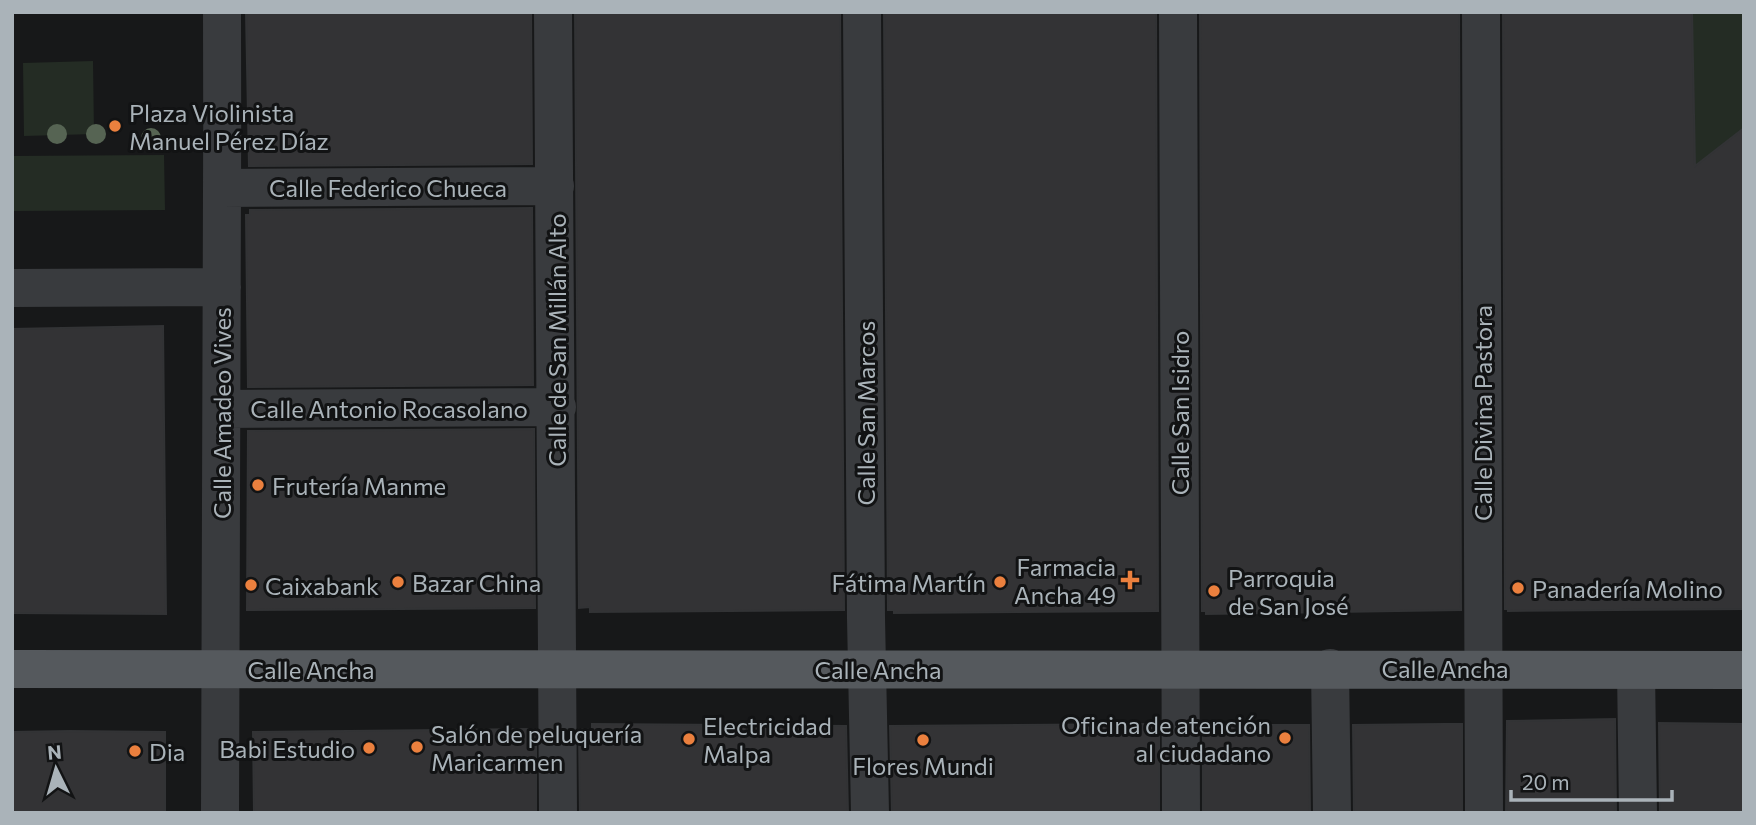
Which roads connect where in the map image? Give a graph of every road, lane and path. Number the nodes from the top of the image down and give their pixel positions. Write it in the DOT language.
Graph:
graph roads {
  1 [pos="222,12"];
  2 [pos="553,12"];
  3 [pos="862,12"];
  4 [pos="1178,12"];
  5 [pos="1481,12"];
  6 [pos="555,186"];
  7 [pos="222,188"];
  8 [pos="222,287"];
  9 [pos="12,288"];
  10 [pos="556,407"];
  11 [pos="222,409"];
  12 [pos="558,668"];
  13 [pos="1180,668"];
  14 [pos="1330,668"];
  15 [pos="1483,668"];
  16 [pos="12,669"];
  17 [pos="220,669"];
  18 [pos="868,669"];
  19 [pos="1636,670"];
  20 [pos="1744,670"];
  21 [pos="220,813"];
  22 [pos="558,813"];
  23 [pos="870,813"];
  24 [pos="1181,813"];
  25 [pos="1332,813"];
  26 [pos="1484,813"];
  27 [pos="1638,813"];
  1 -- 7 [label="street, Calle Amadeo Vives"];
  2 -- 6 [label="street, Calle de San Millán Alto"];
  3 -- 18 [label="street, Calle San Marcos"];
  4 -- 13 [label="street, Calle San Isidro"];
  5 -- 15 [label="street, Calle Divina Pastora"];
  6 -- 7 [label="street, Calle Federico Chueca"];
  6 -- 10 [label="street, Calle de San Millán Alto"];
  7 -- 8 [label="street, Calle Amadeo Vives"];
  8 -- 9 [label="street"];
  8 -- 11 [label="street, Calle Amadeo Vives"];
  10 -- 11 [label="street, Calle Antonio Rocasolano"];
  10 -- 12 [label="street, Calle de San Millán Alto"];
  11 -- 17 [label="street, Calle Amadeo Vives"];
  12 -- 17 [label="main road, Calle Ancha"];
  12 -- 18 [label="main road, Calle Ancha"];
  12 -- 22 [label="street, Calle de San Millán Alto"];
  13 -- 14 [label="main road, Calle Ancha"];
  13 -- 18 [label="main road, Calle Ancha"];
  13 -- 24 [label="street, Calle San Isidro"];
  14 -- 15 [label="main road, Calle Ancha"];
  14 -- 25 [label="street"];
  15 -- 19 [label="main road, Calle Ancha"];
  15 -- 26 [label="street, Calle Divina Pastora"];
  16 -- 17 [label="main road, Calle Ancha"];
  17 -- 21 [label="street, Calle Amadeo Vives"];
  18 -- 23 [label="street, Calle San Marcos"];
  19 -- 20 [label="main road, Calle Ancha"];
  19 -- 27 [label="street"];
}
